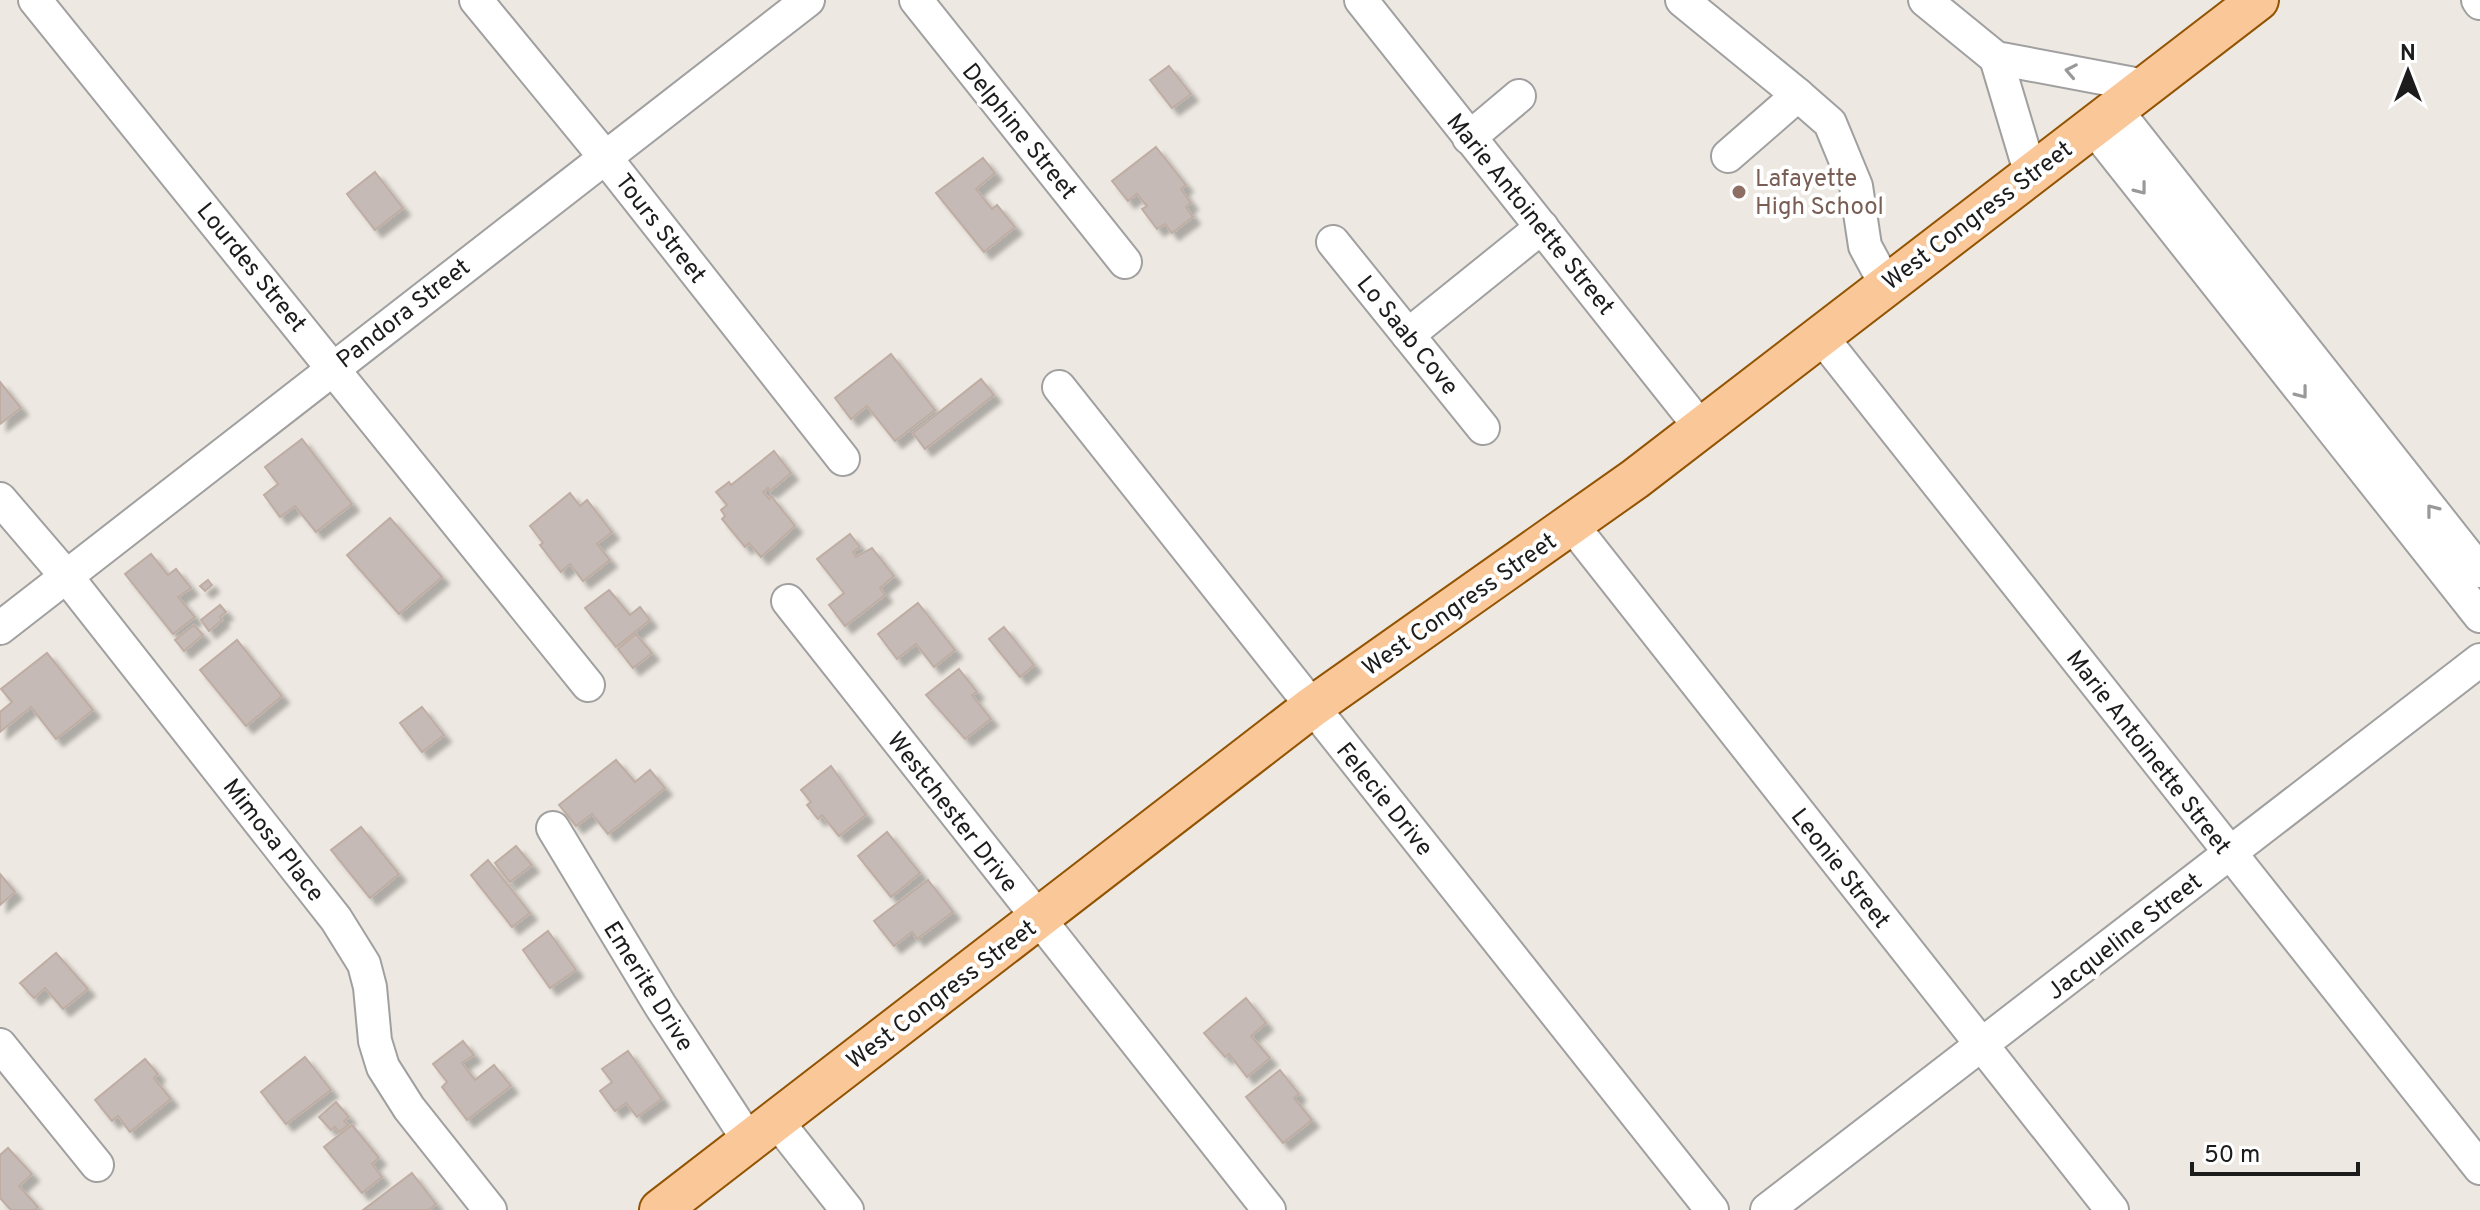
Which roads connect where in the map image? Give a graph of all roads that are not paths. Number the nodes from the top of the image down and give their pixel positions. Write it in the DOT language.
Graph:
graph roads {
  1 [pos="35,0"];
  2 [pos="476,0"];
  3 [pos="808,0"];
  4 [pos="916,0"];
  5 [pos="1361,0"];
  6 [pos="1682,0"];
  7 [pos="1925,0"];
  8 [pos="2258,0"];
  9 [pos="1996,58"];
  10 [pos="1798,95"];
  11 [pos="1519,96"];
  12 [pos="2118,108"];
  13 [pos="1469,138"];
  14 [pos="1728,156"];
  15 [pos="605,157"];
  16 [pos="2031,175"];
  17 [pos="1542,227"];
  18 [pos="1333,242"];
  19 [pos="1125,262"];
  20 [pos="1886,285"];
  21 [pos="1408,335"];
  22 [pos="1820,335"];
  23 [pos="333,368"];
  24 [pos="1059,387"];
  25 [pos="1483,428"];
  26 [pos="1701,428"];
  27 [pos="2366,450"];
  28 [pos="843,459"];
  29 [pos="0,499"];
  30 [pos="1572,525"];
  31 [pos="2480,571"];
  32 [pos="67,577"];
  33 [pos="788,601"];
  34 [pos="2480,616"];
  35 [pos="0,628"];
  36 [pos="2480,660"];
  37 [pos="588,685"];
  38 [pos="1312,707"];
  39 [pos="553,828"];
  40 [pos="2231,854"];
  41 [pos="1038,920"];
  42 [pos="0,1045"];
  43 [pos="1982,1047"];
  44 [pos="763,1130"];
  45 [pos="97,1165"];
  46 [pos="2480,1168"];
  47 [pos="490,1210"];
  48 [pos="660,1210"];
  49 [pos="847,1210"];
  50 [pos="1269,1210"];
  51 [pos="1712,1210"];
  52 [pos="1767,1210"];
  53 [pos="2112,1210"];
  1 -- 23 [label="street, Lourdes Street"];
  2 -- 15 [label="street, Tours Street"];
  3 -- 15 [label="street, Pandora Street"];
  4 -- 19 [label="street, Delphine Street"];
  5 -- 13 [label="street, Marie Antoinette Street"];
  6 -- 10 [label="street"];
  7 -- 9 [label="street"];
  8 -- 12 [label="main road, West Congress Street"];
  12 -- 9 [label="street, one-way"];
  9 -- 16 [label="street"];
  10 -- 14 [label="street"];
  10 -- 20 [label="street"];
  11 -- 13 [label="street"];
  12 -- 16 [label="main road, West Congress Street"];
  12 -- 27 [label="street"];
  13 -- 17 [label="street, Marie Antoinette Street"];
  15 -- 23 [label="street, Pandora Street"];
  15 -- 28 [label="street, Tours Street"];
  16 -- 20 [label="main road, West Congress Street"];
  17 -- 21 [label="street"];
  17 -- 26 [label="street, Marie Antoinette Street"];
  18 -- 21 [label="street, Lo Saab Cove"];
  20 -- 22 [label="main road, West Congress Street"];
  21 -- 25 [label="street, Lo Saab Cove"];
  22 -- 26 [label="main road, West Congress Street"];
  22 -- 40 [label="street, Marie Antoinette Street"];
  23 -- 32 [label="street, Pandora Street"];
  23 -- 37 [label="street, Lourdes Street"];
  24 -- 38 [label="street, Felecie Drive"];
  26 -- 30 [label="main road, West Congress Street"];
  31 -- 27 [label="street, one-way"];
  27 -- 34 [label="street"];
  29 -- 32 [label="street, Mimosa Place"];
  30 -- 38 [label="main road, West Congress Street"];
  30 -- 43 [label="street, Leonie Street"];
  32 -- 35 [label="street, Pandora Street"];
  32 -- 47 [label="street, Mimosa Place"];
  33 -- 41 [label="street, Westchester Drive"];
  36 -- 40 [label="street, Jacqueline Street"];
  38 -- 41 [label="main road, West Congress Street"];
  38 -- 51 [label="street, Felecie Drive"];
  39 -- 44 [label="street, Emerite Drive"];
  40 -- 43 [label="street, Jacqueline Street"];
  40 -- 46 [label="street, Marie Antoinette Street"];
  41 -- 44 [label="main road, West Congress Street"];
  41 -- 50 [label="street, Westchester Drive"];
  42 -- 45 [label="street"];
  43 -- 52 [label="street, Jacqueline Street"];
  43 -- 53 [label="street, Leonie Street"];
  44 -- 48 [label="main road, West Congress Street"];
  44 -- 49 [label="street, Emerite Drive"];
}
